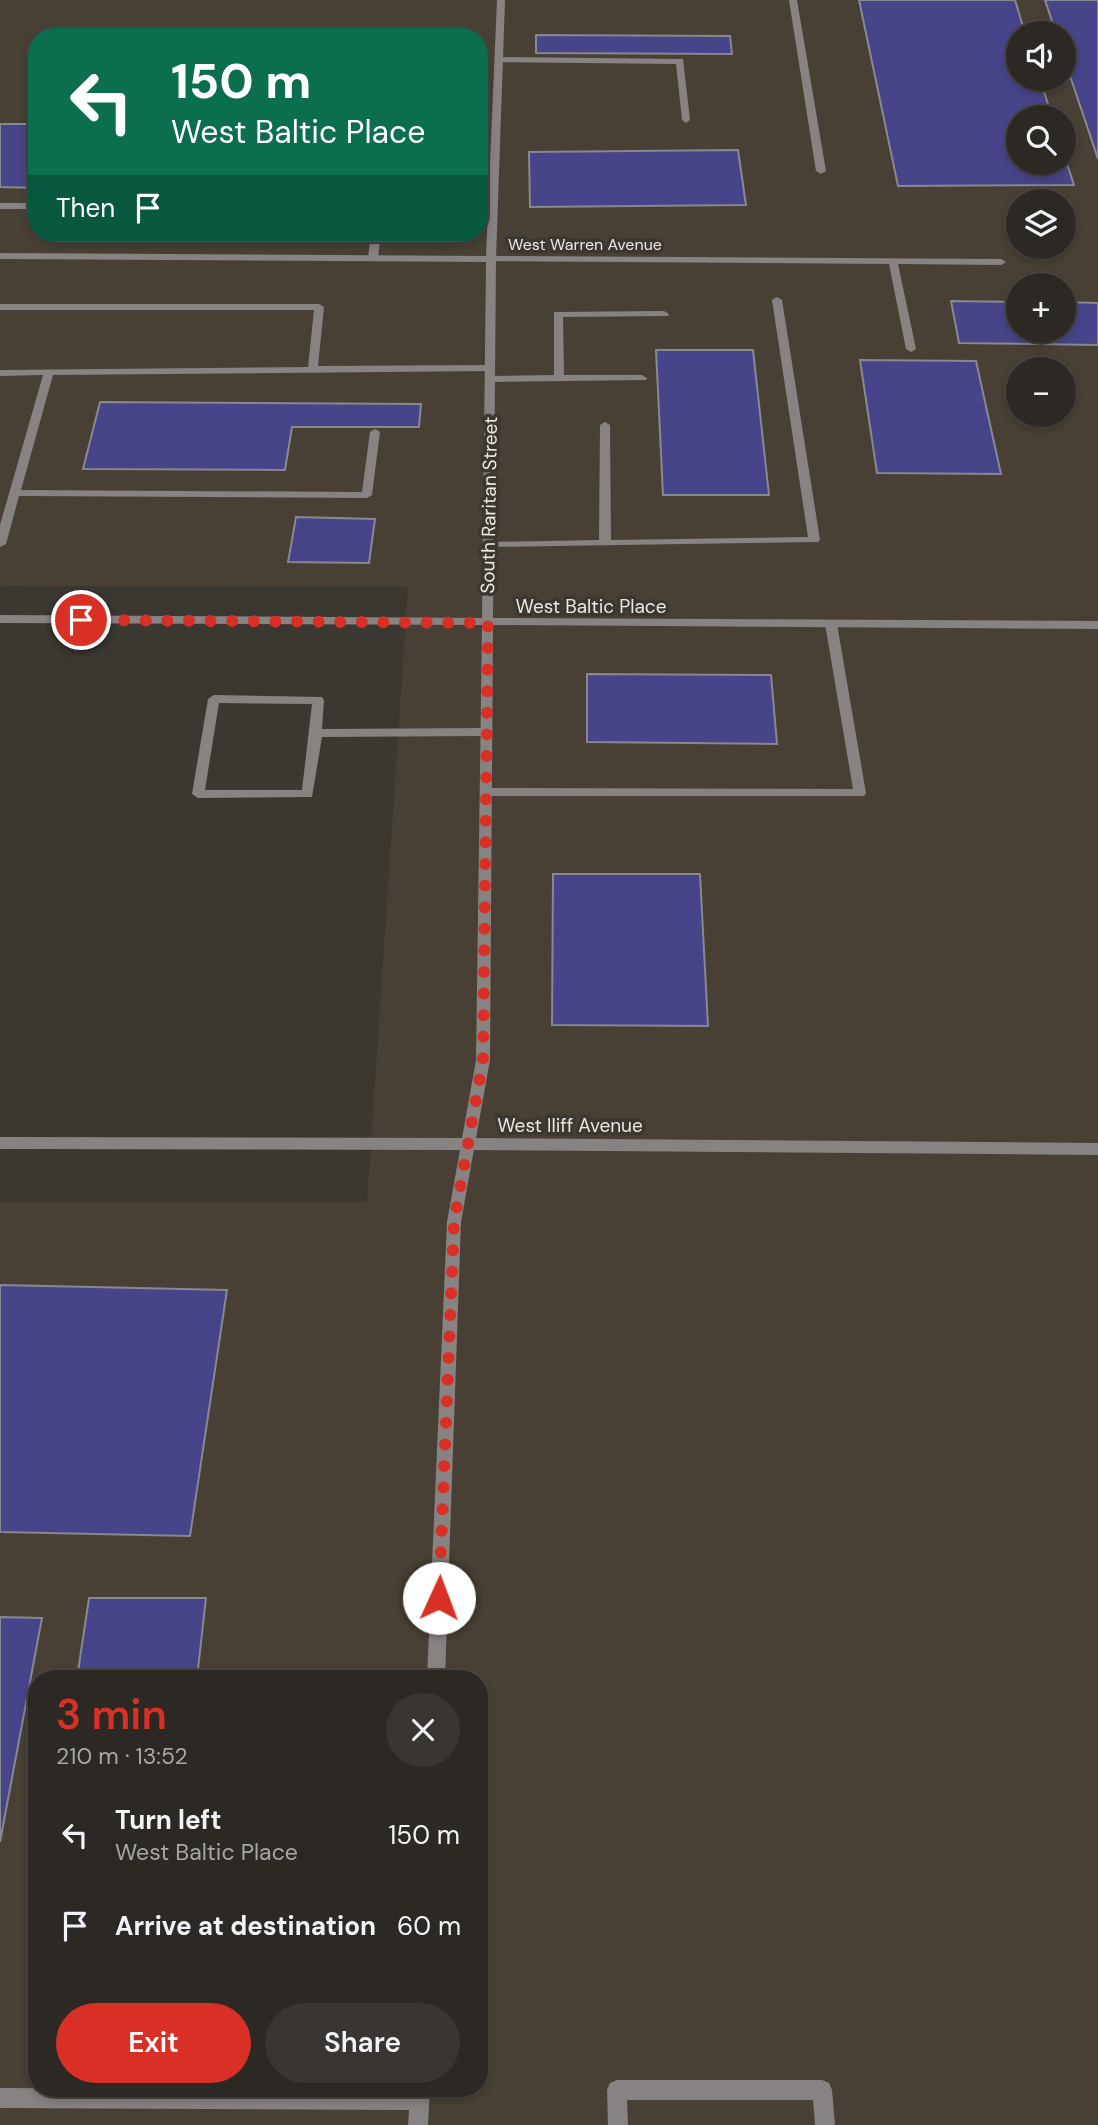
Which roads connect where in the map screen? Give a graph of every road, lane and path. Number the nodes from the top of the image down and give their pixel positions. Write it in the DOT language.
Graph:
graph roads {
  1 [pos="501,0"];
  2 [pos="793,0"];
  3 [pos="498,60"];
  4 [pos="686,120"];
  5 [pos="821,172"];
  6 [pos="0,206"];
  7 [pos="28,206"];
  8 [pos="375,242"];
  9 [pos="0,256"];
  10 [pos="373,258"];
  11 [pos="491,259"];
  12 [pos="893,262"];
  13 [pos="1001,262"];
  14 [pos="777,300"];
  15 [pos="0,307"];
  16 [pos="664,314"];
  17 [pos="911,349"];
  18 [pos="313,369"];
  19 [pos="49,372"];
  20 [pos="0,373"];
  21 [pos="490,373"];
  22 [pos="559,378"];
  23 [pos="642,378"];
  24 [pos="605,425"];
  25 [pos="375,432"];
  26 [pos="14,493"];
  27 [pos="605,543"];
  28 [pos="0,544"];
  29 [pos="488,545"];
  30 [pos="0,619"];
  31 [pos="488,623"];
  32 [pos="831,624"];
  33 [pos="1098,625"];
  34 [pos="486,732"];
  35 [pos="316,733"];
  36 [pos="486,792"];
  37 [pos="0,1143"];
  38 [pos="467,1144"];
  39 [pos="1098,1149"];
  40 [pos="436,1670"];
  41 [pos="105,2097"];
  42 [pos="420,2097"];
  43 [pos="0,2098"];
  44 [pos="418,2125"];
  45 [pos="618,2125"];
  46 [pos="825,2125"];
  1 -- 3 [label="street, South Raritan Street"];
  2 -- 5 [label="street"];
  3 -- 4 [label="street"];
  3 -- 11 [label="street, South Raritan Street"];
  6 -- 7 [label="street"];
  8 -- 10 [label="street"];
  9 -- 10 [label="street, West Warren Avenue"];
  10 -- 11 [label="street, West Warren Avenue"];
  11 -- 12 [label="street, West Warren Avenue"];
  11 -- 21 [label="street, South Raritan Street"];
  12 -- 13 [label="street, West Warren Avenue"];
  12 -- 17 [label="street"];
  14 -- 27 [label="street"];
  15 -- 18 [label="street"];
  16 -- 22 [label="street"];
  18 -- 19 [label="street"];
  18 -- 21 [label="street"];
  19 -- 20 [label="street"];
  19 -- 26 [label="street"];
  21 -- 22 [label="street"];
  21 -- 29 [label="street, South Raritan Street"];
  22 -- 23 [label="street"];
  24 -- 27 [label="street"];
  25 -- 26 [label="street"];
  26 -- 28 [label="street"];
  27 -- 29 [label="street"];
  29 -- 31 [label="street, South Raritan Street"];
  30 -- 31 [label="street, West Baltic Place"];
  31 -- 32 [label="street, West Baltic Place"];
  31 -- 34 [label="street, South Raritan Street"];
  32 -- 33 [label="street, West Baltic Place"];
  32 -- 36 [label="street"];
  34 -- 35 [label="street"];
  34 -- 36 [label="street, South Raritan Street"];
  35 -- 35 [label="street"];
  36 -- 38 [label="street, South Raritan Street"];
  37 -- 38 [label="street, West Iliff Avenue"];
  38 -- 39 [label="street, West Iliff Avenue"];
  38 -- 40 [label="street, South Raritan Street"];
  41 -- 43 [label="street"];
  42 -- 44 [label="street"];
  45 -- 46 [label="street"];
}
